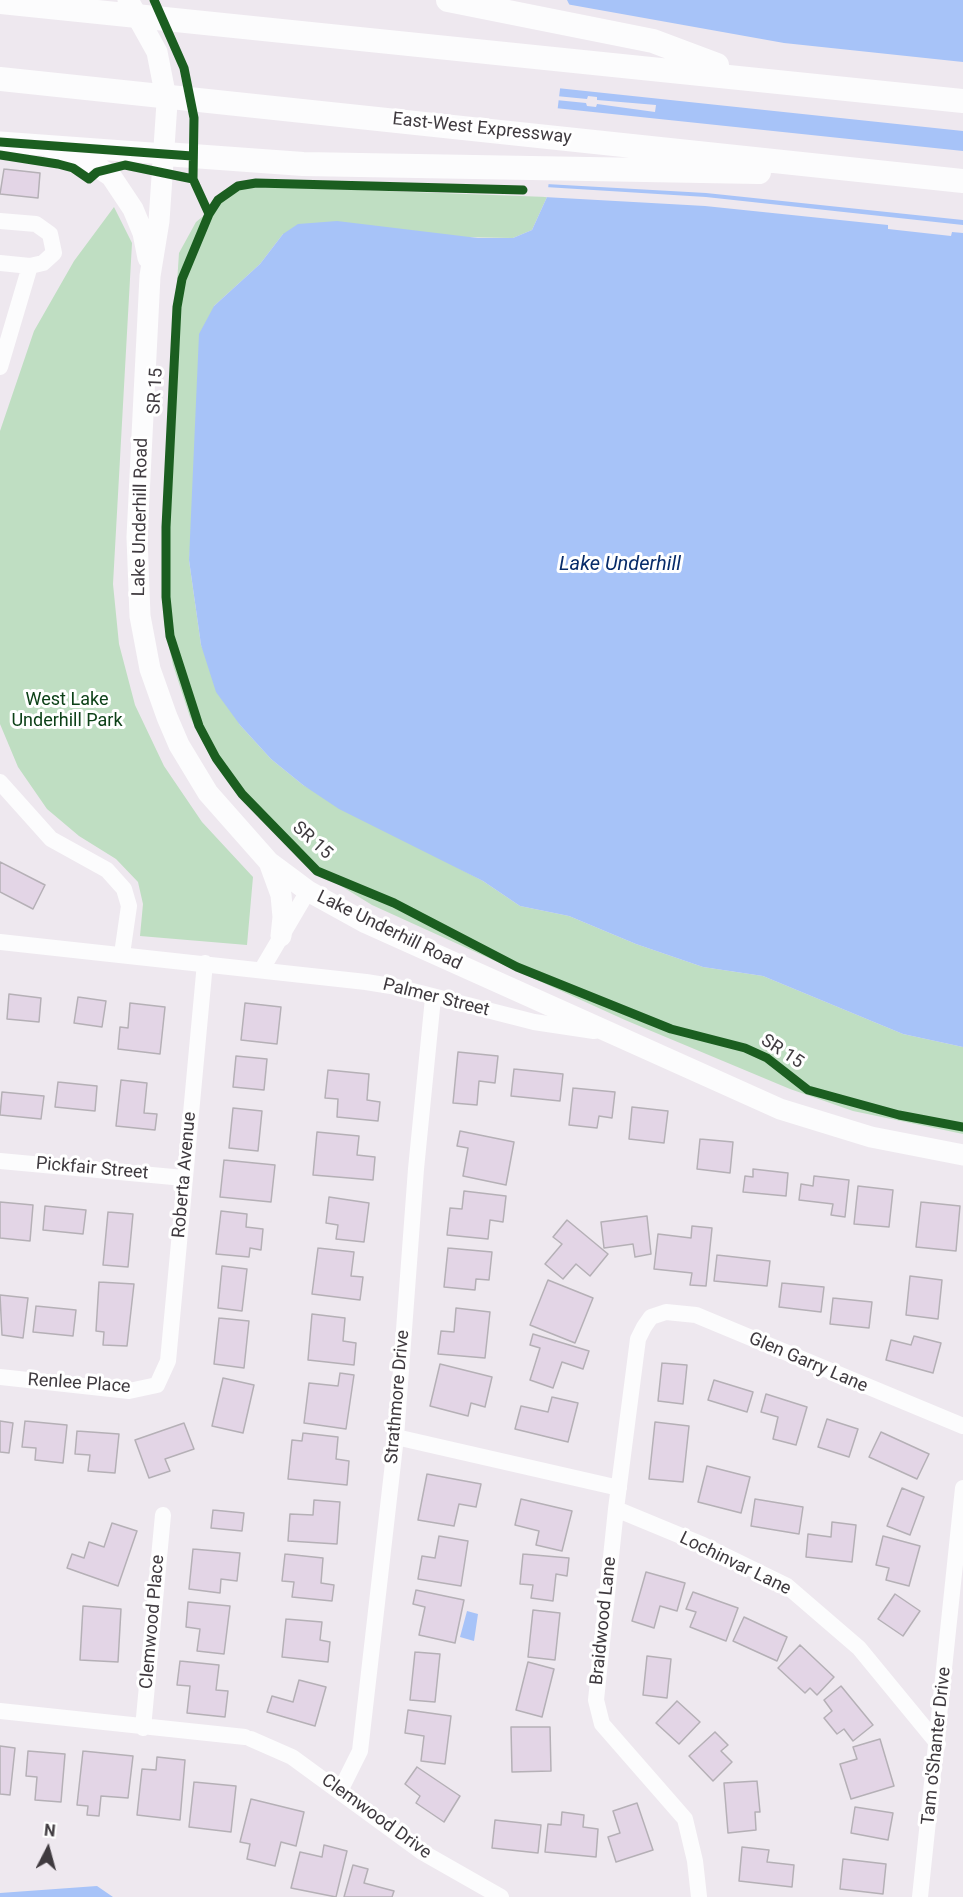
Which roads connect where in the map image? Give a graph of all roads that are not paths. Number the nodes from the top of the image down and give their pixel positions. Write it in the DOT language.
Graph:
graph roads {
  1 [pos="128,0"];
  2 [pos="448,0"];
  3 [pos="0,2"];
  4 [pos="750,77"];
  5 [pos="0,79"];
  6 [pos="963,101"];
  7 [pos="0,142"];
  8 [pos="49,147"];
  9 [pos="165,154"];
  10 [pos="899,174"];
  11 [pos="963,181"];
  12 [pos="0,221"];
  13 [pos="0,262"];
  14 [pos="30,266"];
  15 [pos="150,276"];
  16 [pos="0,367"];
  17 [pos="0,782"];
  18 [pos="269,862"];
  19 [pos="308,891"];
  20 [pos="280,936"];
  21 [pos="0,942"];
  22 [pos="122,954"];
  23 [pos="205,963"];
  24 [pos="262,969"];
  25 [pos="433,998"];
  26 [pos="609,1033"];
  27 [pos="963,1155"];
  28 [pos="0,1161"];
  29 [pos="184,1178"];
  30 [pos="651,1317"];
  31 [pos="0,1377"];
  32 [pos="157,1385"];
  33 [pos="963,1426"];
  34 [pos="396,1437"];
  35 [pos="619,1488"];
  36 [pos="963,1488"];
  37 [pos="616,1509"];
  38 [pos="163,1515"];
  39 [pos="0,1711"];
  40 [pos="143,1728"];
  41 [pos="938,1744"];
  42 [pos="340,1791"];
  43 [pos="501,1897"];
  44 [pos="699,1897"];
  45 [pos="920,1897"];
  1 -- 9 [label="main road, Lake Underhill Road / SR 15"];
  2 -- 4 [label="highway"];
  3 -- 4 [label="highway"];
  4 -- 6 [label="highway"];
  5 -- 10 [label="highway, East-West Expressway"];
  7 -- 8 [label="main road, SR 15"];
  8 -- 9 [label="main road"];
  8 -- 15 [label="main road, Lake Underhill Road / SR 15"];
  9 -- 10 [label="highway"];
  9 -- 15 [label="main road, Lake Underhill Road / SR 15"];
  10 -- 11 [label="highway, East-West Expressway"];
  12 -- 14 [label="street"];
  13 -- 14 [label="street"];
  14 -- 16 [label="street"];
  15 -- 18 [label="main road, Lake Underhill Road / SR 15"];
  17 -- 22 [label="street"];
  18 -- 19 [label="main road, Lake Underhill Road / SR 15"];
  18 -- 20 [label="main road"];
  19 -- 20 [label="street"];
  19 -- 26 [label="main road, Lake Underhill Road / SR 15"];
  20 -- 24 [label="street"];
  21 -- 22 [label="street, Palmer Street"];
  22 -- 23 [label="street, Palmer Street"];
  23 -- 24 [label="street, Palmer Street"];
  23 -- 29 [label="street, Roberta Avenue"];
  24 -- 25 [label="street, Palmer Street"];
  25 -- 26 [label="street, Palmer Street"];
  25 -- 34 [label="street, Strathmore Drive"];
  26 -- 27 [label="main road, Lake Underhill Road / SR 15"];
  28 -- 29 [label="street, Pickfair Street"];
  29 -- 32 [label="street, Roberta Avenue"];
  30 -- 33 [label="street, Glen Garry Lane"];
  30 -- 35 [label="street, Braidwood Lane"];
  31 -- 32 [label="street, Renlee Place"];
  34 -- 35 [label="street"];
  34 -- 42 [label="street, Strathmore Drive"];
  35 -- 37 [label="street, Braidwood Lane"];
  36 -- 41 [label="street, Tam o'Shanter Drive"];
  37 -- 41 [label="street, Lochinvar Lane"];
  37 -- 44 [label="street, Braidwood Lane"];
  38 -- 40 [label="street, Clemwood Place"];
  39 -- 40 [label="street, Clemwood Drive"];
  40 -- 42 [label="street, Clemwood Drive"];
  41 -- 45 [label="street, Tam o'Shanter Drive"];
  42 -- 43 [label="street, Clemwood Drive"];
}
